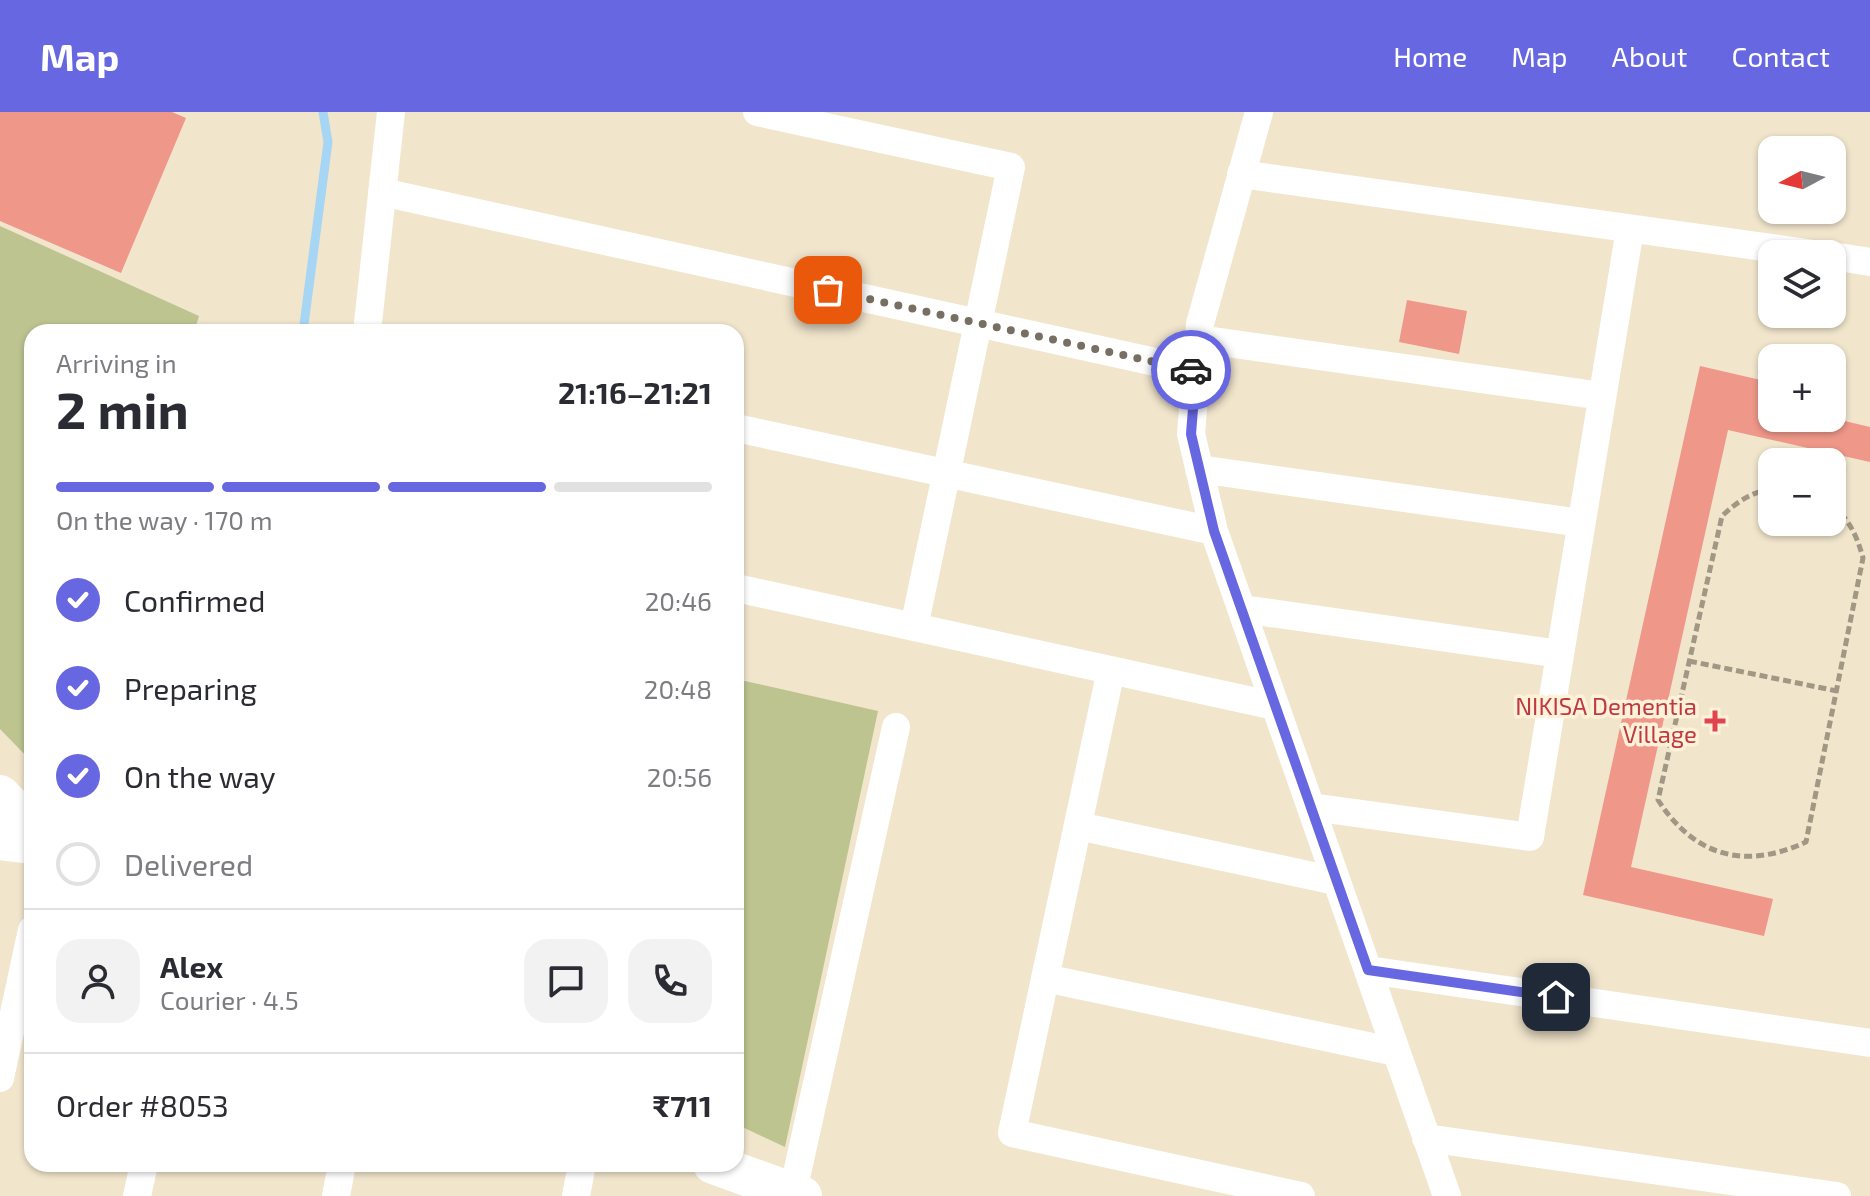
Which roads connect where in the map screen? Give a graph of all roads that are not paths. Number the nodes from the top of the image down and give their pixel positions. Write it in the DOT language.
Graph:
graph roads {
  1 [pos="391,112"];
  2 [pos="757,112"];
  3 [pos="1259,112"];
  4 [pos="1241,174"];
  5 [pos="382,192"];
  6 [pos="1630,229"];
  7 [pos="1758,246"];
  8 [pos="1846,258"];
  9 [pos="1870,262"];
  10 [pos="977,322"];
  11 [pos="368,324"];
  12 [pos="1199,339"];
  13 [pos="1196,371"];
  14 [pos="1602,396"];
  15 [pos="744,430"];
  16 [pos="1199,469"];
  17 [pos="946,473"];
  18 [pos="1581,523"];
  19 [pos="1214,531"];
  20 [pos="744,590"];
  21 [pos="1242,609"];
  22 [pos="914,627"];
  23 [pos="1560,654"];
  24 [pos="1111,670"];
  25 [pos="1275,706"];
  26 [pos="896,727"];
  27 [pos="0,795"];
  28 [pos="1311,807"];
  29 [pos="24,820"];
  30 [pos="1078,826"];
  31 [pos="0,840"];
  32 [pos="24,843"];
  33 [pos="1336,881"];
  34 [pos="24,967"];
  35 [pos="1368,970"];
  36 [pos="1045,978"];
  37 [pos="1870,1043"];
  38 [pos="1396,1052"];
  39 [pos="0,1078"];
  40 [pos="1426,1138"];
  41 [pos="142,1172"];
  42 [pos="340,1172"];
  43 [pos="580,1172"];
  44 [pos="734,1172"];
  45 [pos="796,1195"];
  46 [pos="137,1196"];
  47 [pos="336,1196"];
  48 [pos="576,1196"];
  49 [pos="1301,1196"];
  50 [pos="1447,1196"];
  51 [pos="1837,1196"];
  1 -- 5 [label="street"];
  2 -- 10 [label="street"];
  3 -- 4 [label="street"];
  4 -- 6 [label="street"];
  4 -- 12 [label="street"];
  5 -- 10 [label="street"];
  5 -- 11 [label="street"];
  6 -- 7 [label="street"];
  6 -- 14 [label="street"];
  8 -- 9 [label="street"];
  10 -- 13 [label="street"];
  10 -- 17 [label="street"];
  12 -- 13 [label="street"];
  12 -- 14 [label="street"];
  13 -- 16 [label="street"];
  14 -- 18 [label="street"];
  15 -- 17 [label="street"];
  16 -- 18 [label="street"];
  16 -- 19 [label="street"];
  17 -- 19 [label="street"];
  17 -- 22 [label="street"];
  18 -- 23 [label="street"];
  19 -- 21 [label="street"];
  20 -- 22 [label="street"];
  21 -- 23 [label="street"];
  21 -- 25 [label="street"];
  22 -- 24 [label="street"];
  23 -- 28 [label="street"];
  24 -- 25 [label="street"];
  24 -- 30 [label="street"];
  25 -- 28 [label="street"];
  26 -- 45 [label="street"];
  27 -- 29 [label="main road"];
  28 -- 33 [label="street"];
  30 -- 33 [label="street"];
  30 -- 36 [label="street"];
  31 -- 32 [label="main road"];
  33 -- 35 [label="street"];
  34 -- 39 [label="street"];
  35 -- 37 [label="street"];
  35 -- 38 [label="street"];
  36 -- 38 [label="street"];
  36 -- 49 [label="street"];
  38 -- 40 [label="street"];
  40 -- 50 [label="street"];
  40 -- 51 [label="street"];
  41 -- 46 [label="street"];
  42 -- 47 [label="street"];
  43 -- 48 [label="street"];
  44 -- 45 [label="main road"];
}
